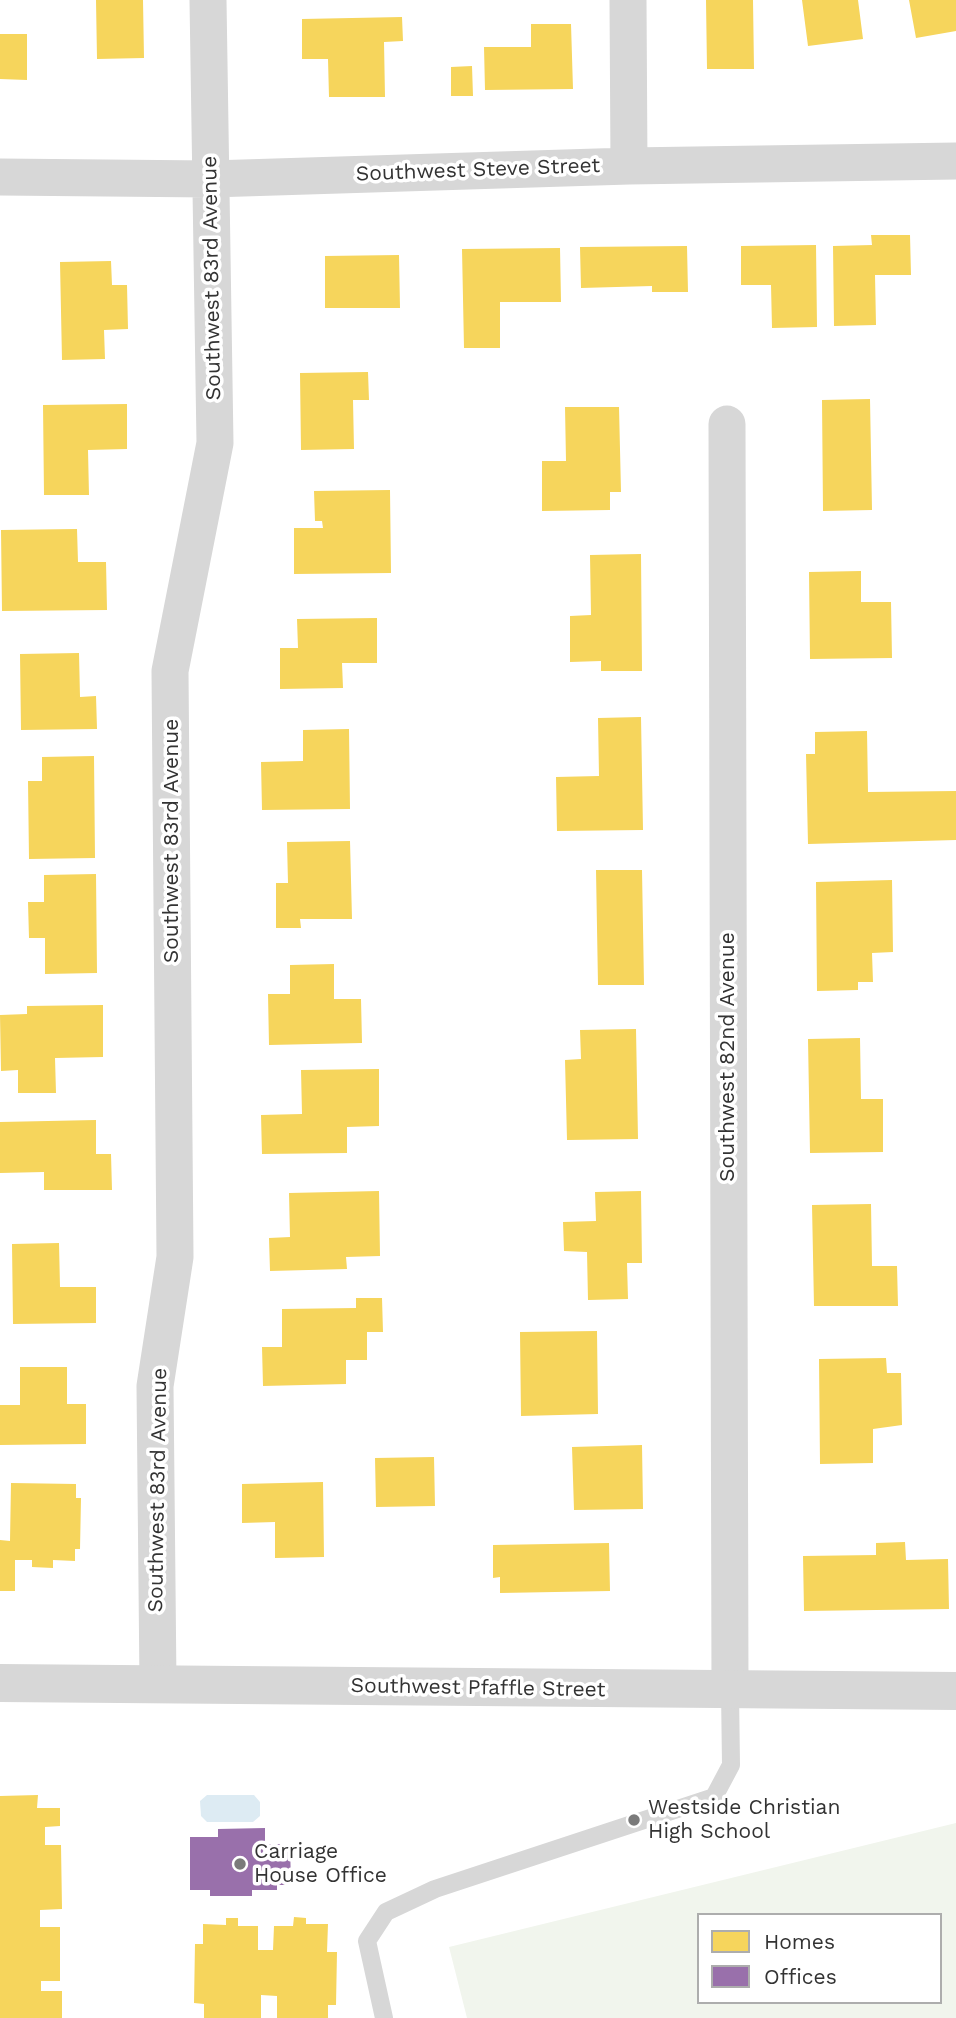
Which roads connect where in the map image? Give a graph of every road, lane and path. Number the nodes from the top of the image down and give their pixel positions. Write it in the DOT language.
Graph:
graph roads {
  1 [pos="208,0"];
  2 [pos="628,0"];
  3 [pos="956,161"];
  4 [pos="629,166"];
  5 [pos="0,177"];
  6 [pos="211,178"];
  7 [pos="727,424"];
  8 [pos="0,1683"];
  9 [pos="158,1684"];
  10 [pos="730,1691"];
  11 [pos="956,1691"];
  12 [pos="384,2018"];
  1 -- 6 [label="street, Southwest 83rd Avenue"];
  2 -- 4 [label="street"];
  3 -- 4 [label="street, Southwest Steve Street"];
  4 -- 6 [label="street, Southwest Steve Street"];
  5 -- 6 [label="street, Southwest Steve Street"];
  6 -- 9 [label="street, Southwest 83rd Avenue"];
  7 -- 10 [label="street, Southwest 82nd Avenue"];
  8 -- 9 [label="street, Southwest Pfaffle Street"];
  9 -- 10 [label="street, Southwest Pfaffle Street"];
  10 -- 11 [label="street, Southwest Pfaffle Street"];
  10 -- 12 [label="lane"];
}
